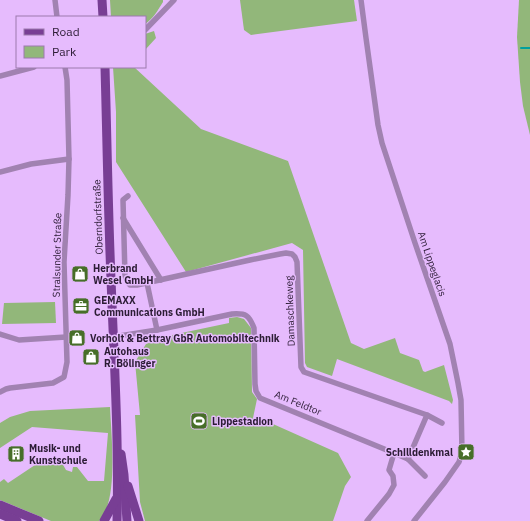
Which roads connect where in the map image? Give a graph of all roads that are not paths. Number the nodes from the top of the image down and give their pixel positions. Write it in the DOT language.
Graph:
graph roads {
  1 [pos="55,0"];
  2 [pos="102,0"];
  3 [pos="174,0"];
  4 [pos="361,0"];
  5 [pos="57,16"];
  6 [pos="103,16"];
  7 [pos="146,29"];
  8 [pos="30,68"];
  9 [pos="65,68"];
  10 [pos="105,68"];
  11 [pos="0,76"];
  12 [pos="69,159"];
  13 [pos="0,172"];
  14 [pos="128,196"];
  15 [pos="123,218"];
  16 [pos="161,280"];
  17 [pos="147,283"];
  18 [pos="157,330"];
  19 [pos="0,334"];
  20 [pos="66,337"];
  21 [pos="113,337"];
  22 [pos="114,367"];
  23 [pos="0,392"];
  24 [pos="428,416"];
  25 [pos="442,423"];
  26 [pos="394,453"];
  27 [pos="408,459"];
  28 [pos="124,476"];
  29 [pos="425,476"];
  30 [pos="117,496"];
  31 [pos="0,505"];
  32 [pos="0,514"];
  33 [pos="17,521"];
  34 [pos="38,521"];
  35 [pos="104,521"];
  36 [pos="117,521"];
  37 [pos="127,521"];
  38 [pos="139,521"];
  39 [pos="368,521"];
  40 [pos="414,521"];
  1 -- 5 [label="street"];
  2 -- 6 [label="main road"];
  3 -- 7 [label="street"];
  4 -- 40 [label="street, Am Lippeglacis"];
  8 -- 11 [label="street"];
  9 -- 12 [label="street, Stralsunder Straße"];
  10 -- 21 [label="main road, Oberndorfstraße"];
  12 -- 13 [label="street"];
  12 -- 20 [label="street, Stralsunder Straße"];
  14 -- 15 [label="street, Damaschkeweg"];
  15 -- 16 [label="street"];
  15 -- 17 [label="street, Damaschkeweg"];
  16 -- 17 [label="street, Damaschkeweg"];
  16 -- 24 [label="street, Damaschkeweg"];
  17 -- 18 [label="street"];
  18 -- 21 [label="street, Am Feldtor"];
  18 -- 26 [label="street, Am Feldtor"];
  19 -- 20 [label="street"];
  20 -- 23 [label="street, Stralsunder Straße"];
  21 -- 22 [label="main road, Oberndorfstraße"];
  22 -- 28 [label="main road, Oberndorfstraße"];
  22 -- 30 [label="main road, Oberndorfstraße"];
  24 -- 25 [label="street, Damaschkeweg"];
  24 -- 27 [label="street"];
  26 -- 27 [label="street"];
  26 -- 39 [label="street"];
  27 -- 29 [label="street"];
  28 -- 37 [label="main road, Oberndorfstraße"];
  28 -- 38 [label="main road"];
  30 -- 35 [label="main road"];
  30 -- 36 [label="main road, Oberndorfstraße"];
  31 -- 34 [label="main road"];
  32 -- 33 [label="main road"];
}
